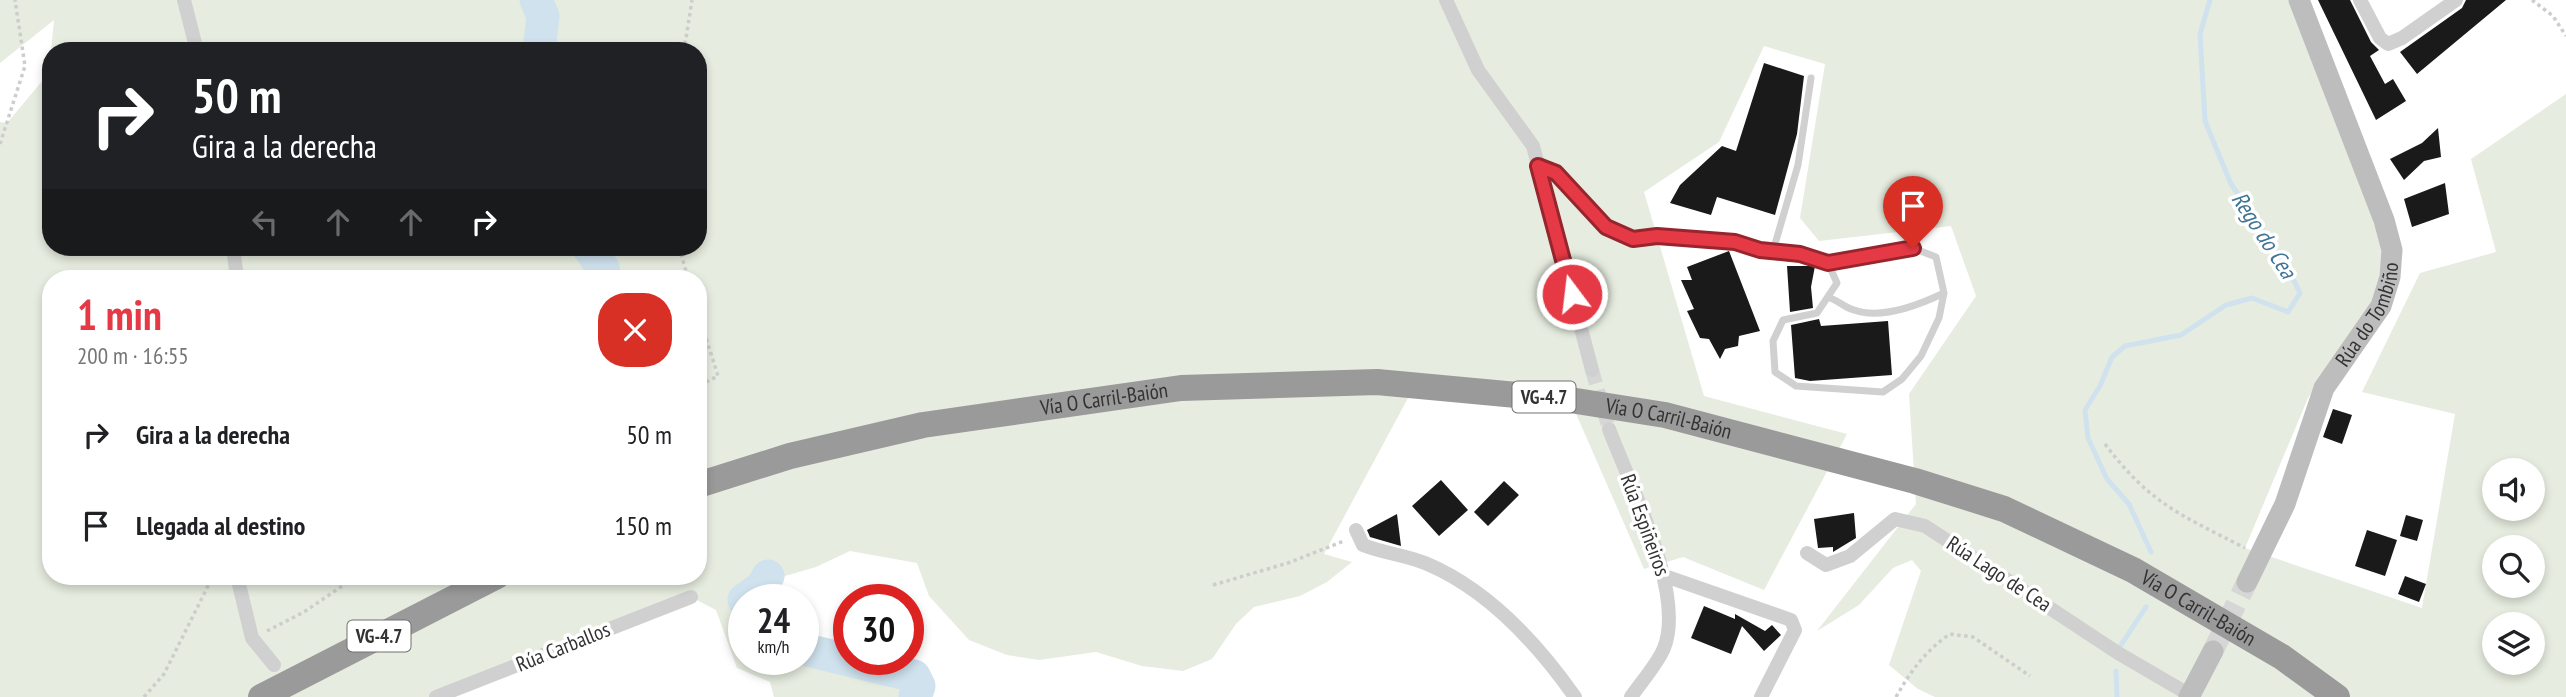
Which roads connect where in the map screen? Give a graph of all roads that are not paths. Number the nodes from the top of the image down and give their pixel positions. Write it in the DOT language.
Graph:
graph roads {
  1 [pos="184,0"];
  2 [pos="1446,0"];
  3 [pos="2299,0"];
  4 [pos="2360,0"];
  5 [pos="2456,0"];
  6 [pos="195,42"];
  7 [pos="1811,78"];
  8 [pos="1538,166"];
  9 [pos="1773,251"];
  10 [pos="1828,263"];
  11 [pos="1944,293"];
  12 [pos="1830,298"];
  13 [pos="1591,370"];
  14 [pos="1609,429"];
  15 [pos="707,482"];
  16 [pos="1356,530"];
  17 [pos="1807,553"];
  18 [pos="1665,576"];
  19 [pos="2248,582"];
  20 [pos="239,585"];
  21 [pos="479,585"];
  22 [pos="691,597"];
  23 [pos="2213,651"];
  24 [pos="274,665"];
  25 [pos="2190,696"];
  26 [pos="261,697"];
  27 [pos="436,697"];
  28 [pos="1575,697"];
  29 [pos="1631,697"];
  30 [pos="1761,697"];
  31 [pos="2337,697"];
  1 -- 6 [label="street"];
  2 -- 8 [label="street"];
  3 -- 19 [label="street, Rúa do Tombiño"];
  4 -- 5 [label="street"];
  7 -- 9 [label="lane"];
  8 -- 9 [label="lane"];
  8 -- 13 [label="street"];
  9 -- 10 [label="lane"];
  10 -- 11 [label="lane"];
  10 -- 12 [label="lane"];
  11 -- 12 [label="lane"];
  11 -- 12 [label="lane"];
  14 -- 18 [label="street, Rúa Espiñeiros"];
  15 -- 31 [label="highway, Vía O Carril-Baión / VG-4.7"];
  16 -- 28 [label="street"];
  17 -- 25 [label="street, Rúa Lago de Cea"];
  18 -- 29 [label="street, Rúa Espiñeiros"];
  18 -- 30 [label="street"];
  20 -- 24 [label="street"];
  21 -- 26 [label="highway, VG-4.7"];
  22 -- 27 [label="street, Rúa Carballos"];
  23 -- 25 [label="street"];
}
